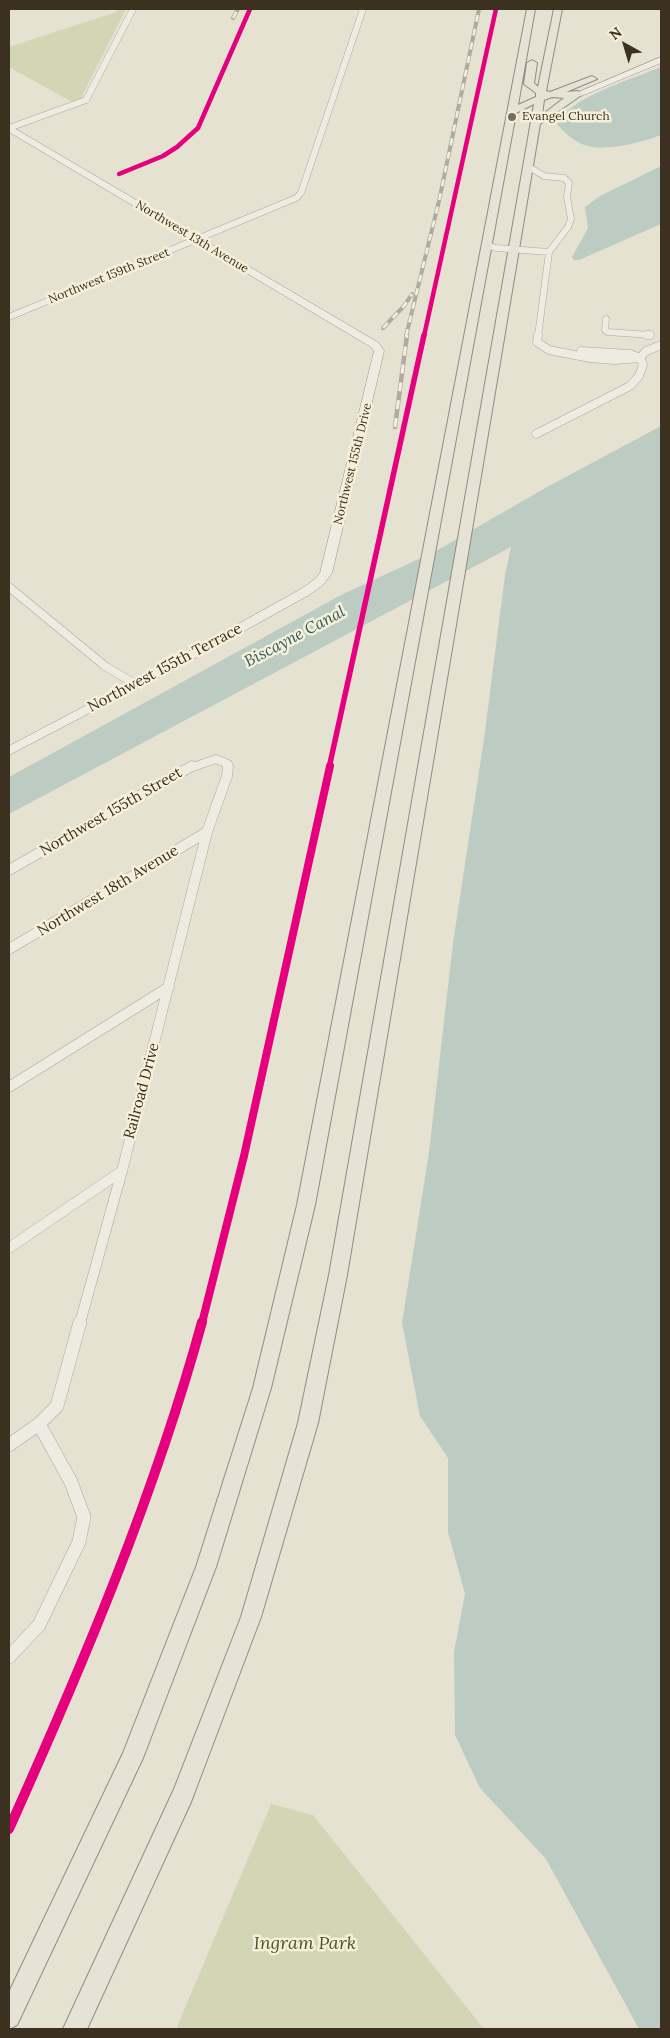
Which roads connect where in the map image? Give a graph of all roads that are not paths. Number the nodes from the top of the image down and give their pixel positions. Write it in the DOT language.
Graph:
graph roads {
  1 [pos="133,9"];
  2 [pos="363,9"];
  3 [pos="531,9"];
  4 [pos="558,9"];
  5 [pos="525,46"];
  6 [pos="661,51"];
  7 [pos="661,60"];
  8 [pos="546,69"];
  9 [pos="592,79"];
  10 [pos="578,94"];
  11 [pos="544,95"];
  12 [pos="513,111"];
  13 [pos="536,123"];
  14 [pos="9,128"];
  15 [pos="529,167"];
  16 [pos="196,239"];
  17 [pos="487,245"];
  18 [pos="515,248"];
  19 [pos="549,252"];
  20 [pos="9,317"];
  21 [pos="606,319"];
  22 [pos="650,335"];
  23 [pos="375,345"];
  24 [pos="661,345"];
  25 [pos="640,358"];
  26 [pos="536,434"];
  27 [pos="319,582"];
  28 [pos="9,587"];
  29 [pos="135,684"];
  30 [pos="9,751"];
  31 [pos="216,759"];
  32 [pos="207,832"];
  33 [pos="9,870"];
  34 [pos="9,949"];
  35 [pos="169,987"];
  36 [pos="9,1087"];
  37 [pos="122,1171"];
  38 [pos="9,1248"];
  39 [pos="38,1424"];
  40 [pos="9,1444"];
  41 [pos="9,1657"];
  42 [pos="9,2017"];
  43 [pos="75,2029"];
  1 -- 14 [label="street"];
  2 -- 16 [label="street, Northwest 159th Street"];
  3 -- 5 [label="main road"];
  4 -- 8 [label="main road"];
  5 -- 11 [label="main road"];
  5 -- 12 [label="main road"];
  6 -- 9 [label="street"];
  7 -- 10 [label="street"];
  8 -- 9 [label="main road"];
  8 -- 11 [label="main road"];
  9 -- 11 [label="main road"];
  10 -- 11 [label="main road"];
  10 -- 13 [label="main road"];
  11 -- 12 [label="main road"];
  11 -- 13 [label="main road"];
  12 -- 17 [label="main road"];
  13 -- 15 [label="main road"];
  14 -- 16 [label="street, Northwest 13th Avenue"];
  15 -- 18 [label="main road"];
  15 -- 19 [label="street"];
  16 -- 20 [label="street, Northwest 159th Street"];
  16 -- 23 [label="street, Northwest 13th Avenue"];
  17 -- 18 [label="street"];
  17 -- 42 [label="main road"];
  18 -- 19 [label="street"];
  18 -- 43 [label="main road"];
  19 -- 25 [label="street"];
  21 -- 22 [label="street"];
  23 -- 27 [label="street, Northwest 155th Drive"];
  24 -- 25 [label="street"];
  25 -- 26 [label="street"];
  27 -- 29 [label="street, Northwest 155th Terrace"];
  28 -- 29 [label="street"];
  29 -- 30 [label="street, Northwest 155th Terrace"];
  31 -- 32 [label="street, Railroad Drive"];
  31 -- 33 [label="street, Northwest 155th Street"];
  32 -- 34 [label="street, Northwest 18th Avenue"];
  32 -- 35 [label="street, Railroad Drive"];
  35 -- 36 [label="street"];
  35 -- 37 [label="street, Railroad Drive"];
  37 -- 38 [label="street"];
  37 -- 39 [label="street, Railroad Drive"];
  39 -- 40 [label="street, Railroad Drive"];
  39 -- 41 [label="street"];
}
